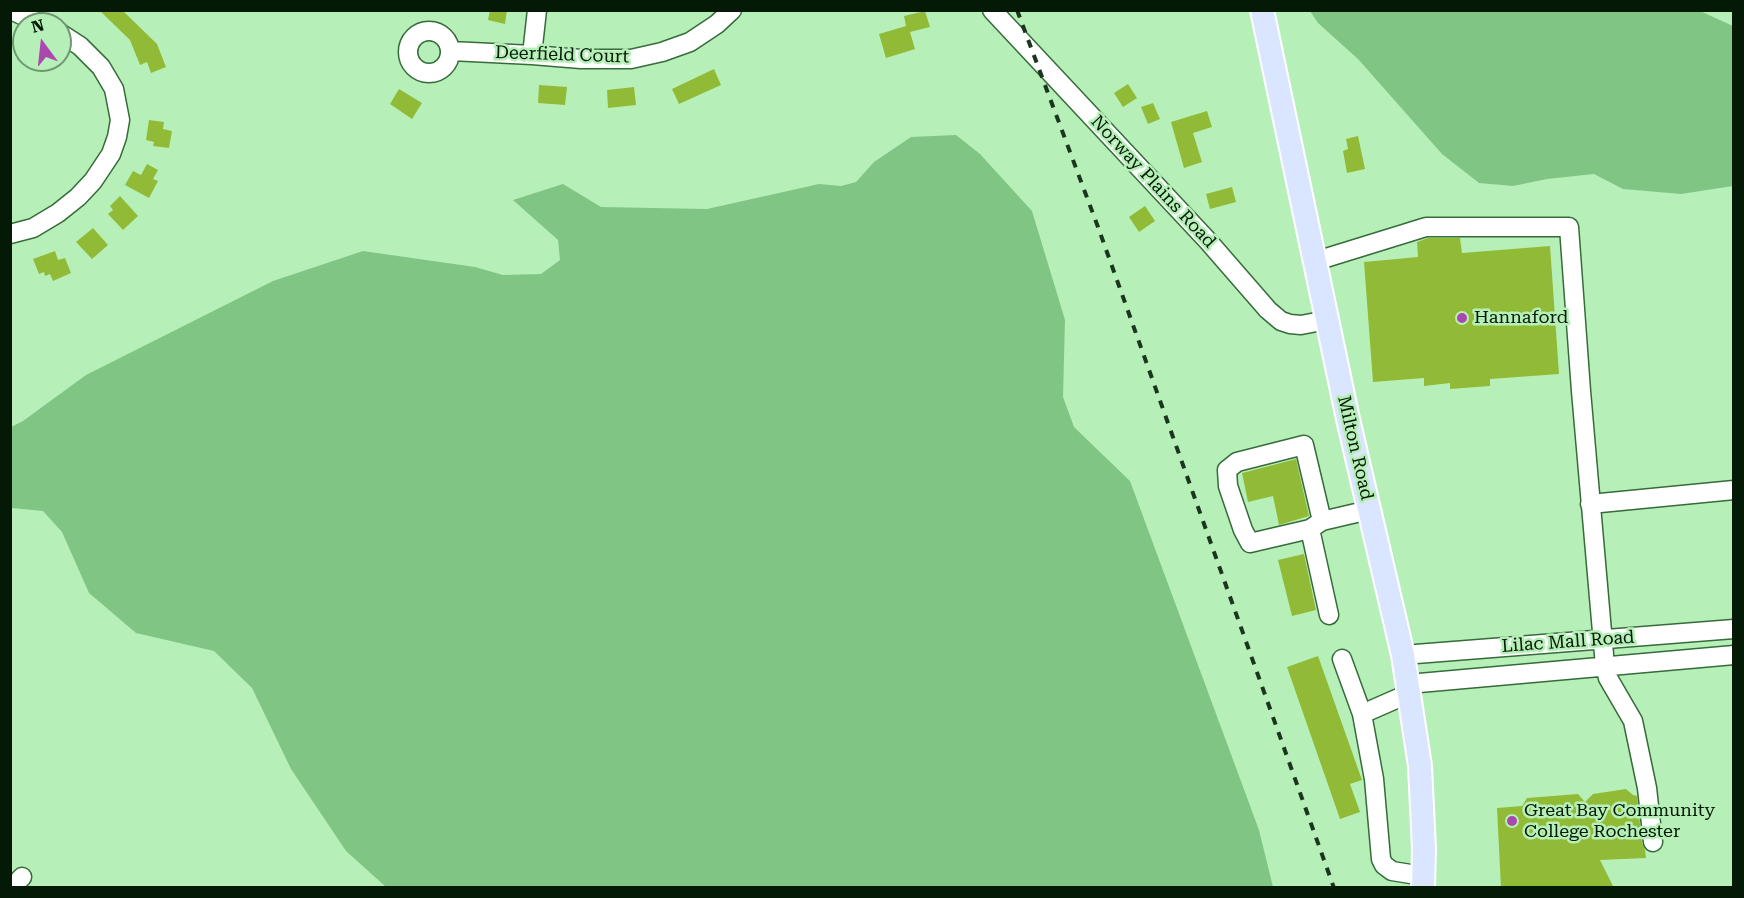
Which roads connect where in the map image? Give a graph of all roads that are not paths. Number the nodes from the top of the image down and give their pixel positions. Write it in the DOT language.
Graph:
graph roads {
  1 [pos="537,10"];
  2 [pos="732,10"];
  3 [pos="992,10"];
  4 [pos="1262,10"];
  5 [pos="72,41"];
  6 [pos="451,51"];
  7 [pos="532,55"];
  8 [pos="10,234"];
  9 [pos="1316,261"];
  10 [pos="1327,321"];
  11 [pos="1734,490"];
  12 [pos="1590,504"];
  13 [pos="1369,510"];
  14 [pos="1316,525"];
  15 [pos="1329,615"];
  16 [pos="1734,629"];
  17 [pos="1603,640"];
  18 [pos="1403,655"];
  19 [pos="1734,655"];
  20 [pos="1342,659"];
  21 [pos="1605,666"];
  22 [pos="1409,689"];
  23 [pos="1362,714"];
  24 [pos="1653,842"];
  25 [pos="1423,882"];
  1 -- 7 [label="street"];
  2 -- 7 [label="street, Deerfield Court"];
  3 -- 10 [label="street, Norway Plains Road"];
  4 -- 9 [label="main road, Milton Road"];
  5 -- 8 [label="street"];
  6 -- 7 [label="street, Deerfield Court"];
  9 -- 10 [label="main road, Milton Road"];
  9 -- 12 [label="street"];
  10 -- 13 [label="main road, Milton Road"];
  11 -- 12 [label="street"];
  12 -- 17 [label="street"];
  13 -- 14 [label="street"];
  13 -- 18 [label="main road, Milton Road"];
  14 -- 14 [label="street"];
  14 -- 15 [label="street"];
  16 -- 17 [label="street, Lilac Mall Road"];
  17 -- 18 [label="street, Lilac Mall Road"];
  17 -- 21 [label="street"];
  18 -- 22 [label="main road, Milton Road"];
  19 -- 21 [label="street, Lilac Mall Road"];
  20 -- 23 [label="street"];
  21 -- 22 [label="street, Lilac Mall Road"];
  21 -- 24 [label="street"];
  22 -- 23 [label="street, Lilac Mall Road"];
  22 -- 25 [label="main road, Milton Road"];
  23 -- 25 [label="street"];
}
